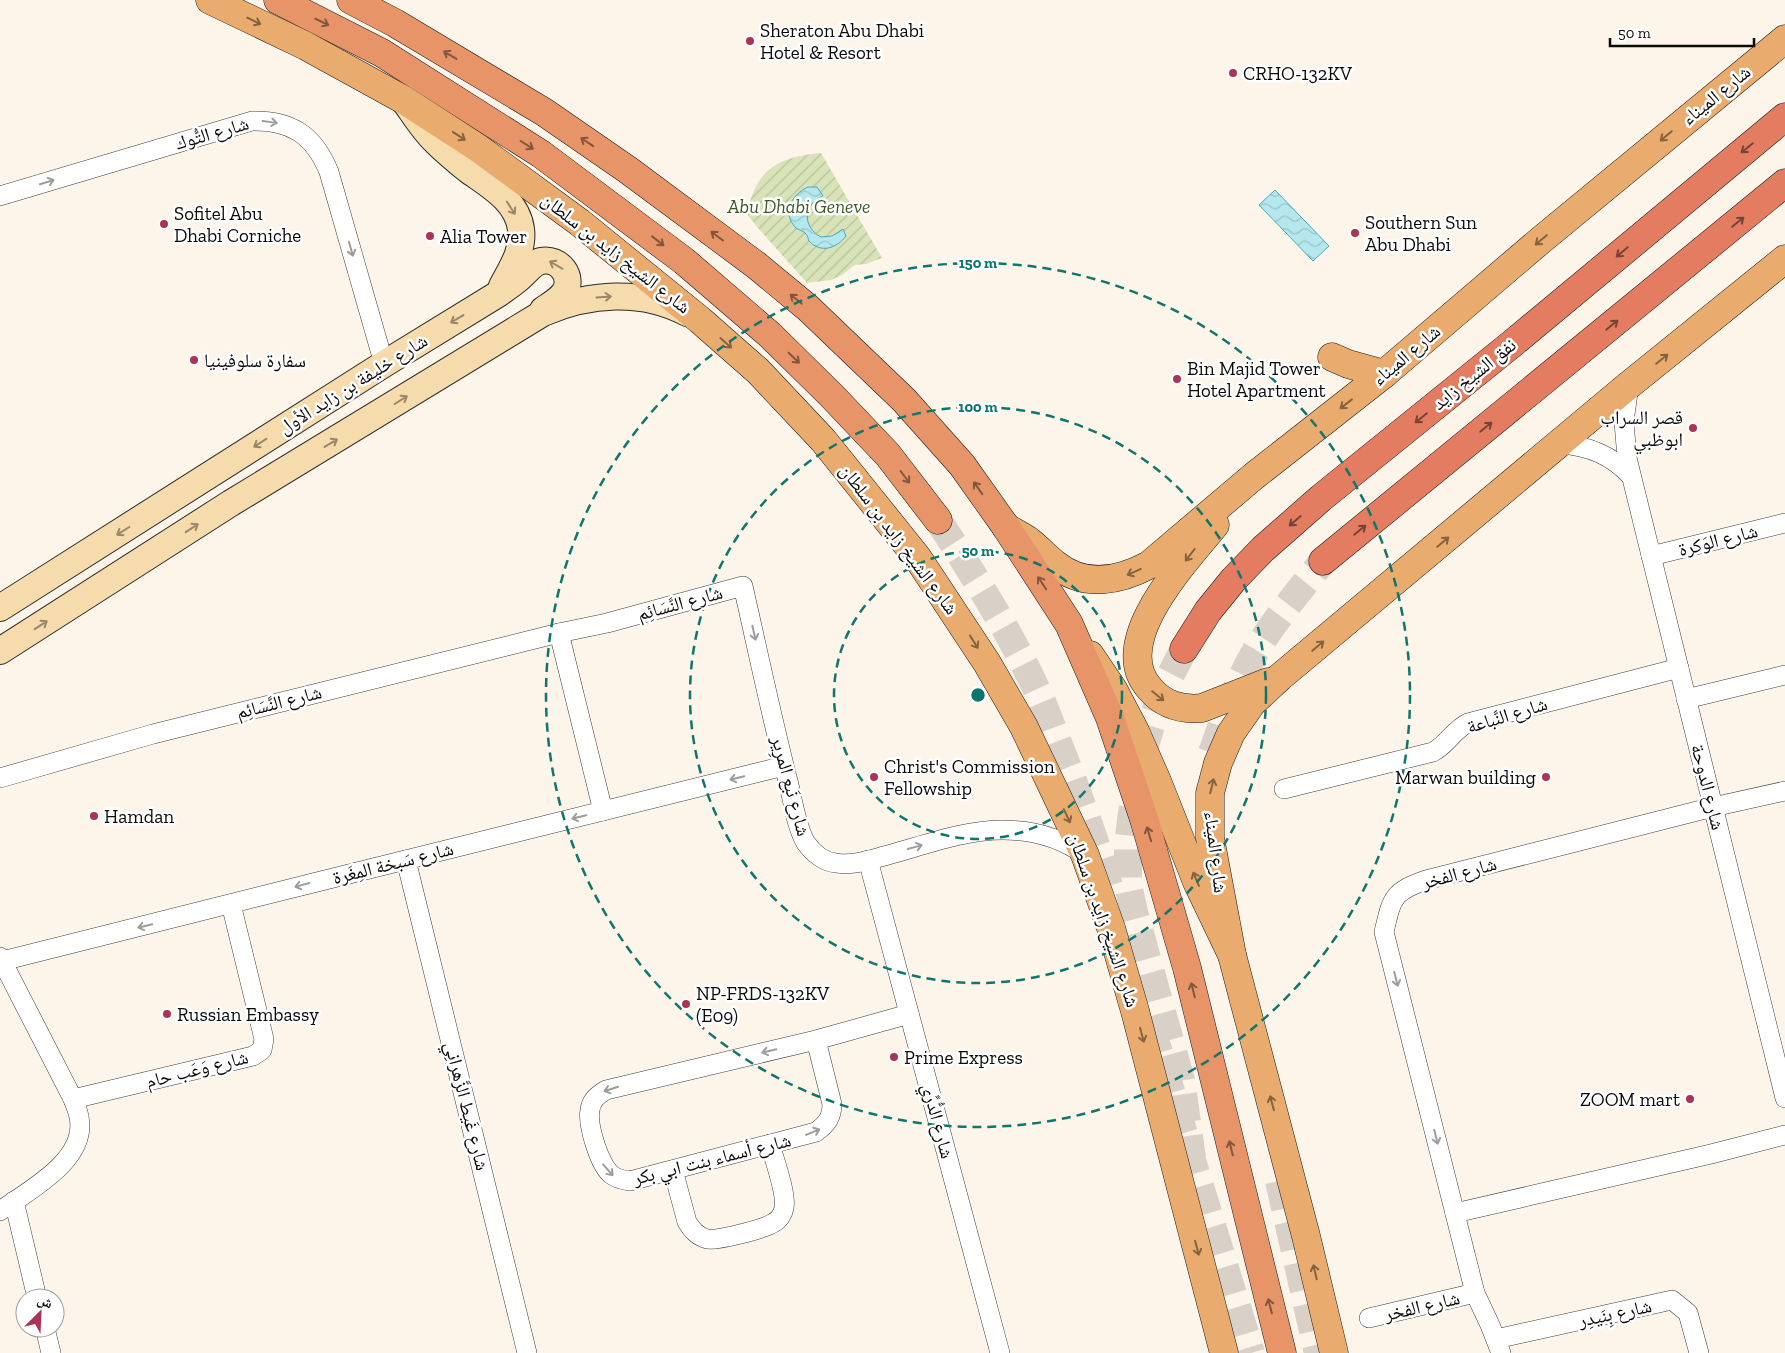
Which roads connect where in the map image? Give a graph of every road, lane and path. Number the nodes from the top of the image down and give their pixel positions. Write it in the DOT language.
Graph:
graph roads {
  1 [pos="210,0"];
  2 [pos="278,0"];
  3 [pos="351,0"];
  4 [pos="363,0"];
  5 [pos="395,23"];
  6 [pos="1785,39"];
  7 [pos="404,100"];
  8 [pos="1785,118"];
  9 [pos="1785,183"];
  10 [pos="0,196"];
  11 [pos="1785,259"];
  12 [pos="498,294"];
  13 [pos="700,320"];
  14 [pos="525,324"];
  15 [pos="1332,357"];
  16 [pos="384,364"];
  17 [pos="1384,374"];
  18 [pos="1629,385"];
  19 [pos="1560,444"];
  20 [pos="1254,476"];
  21 [pos="1631,476"];
  22 [pos="938,520"];
  23 [pos="1785,523"];
  24 [pos="1006,528"];
  25 [pos="1651,556"];
  26 [pos="1323,561"];
  27 [pos="743,586"];
  28 [pos="0,608"];
  29 [pos="1069,624"];
  30 [pos="559,633"];
  31 [pos="1184,649"];
  32 [pos="0,652"];
  33 [pos="1679,668"];
  34 [pos="1785,675"];
  35 [pos="1280,677"];
  36 [pos="1686,699"];
  37 [pos="782,758"];
  38 [pos="0,778"];
  39 [pos="1284,789"];
  40 [pos="1785,791"];
  41 [pos="1713,807"];
  42 [pos="604,811"];
  43 [pos="1085,855"];
  44 [pos="406,860"];
  45 [pos="868,860"];
  46 [pos="231,904"];
  47 [pos="1232,955"];
  48 [pos="1,959"];
  49 [pos="910,1014"];
  50 [pos="816,1040"];
  51 [pos="72,1098"];
  52 [pos="1785,1098"];
  53 [pos="1785,1135"];
  54 [pos="770,1144"];
  55 [pos="673,1170"];
  56 [pos="7,1206"];
  57 [pos="1455,1213"];
  58 [pos="34,1288"];
  59 [pos="1475,1293"];
  60 [pos="1369,1318"];
  61 [pos="47,1338"];
  62 [pos="1498,1346"];
  63 [pos="1222,1349"];
  64 [pos="51,1353"];
  65 [pos="527,1353"];
  66 [pos="1000,1353"];
  67 [pos="1282,1353"];
  68 [pos="1334,1353"];
  69 [pos="1699,1353"];
  1 -- 7 [label="main road, شارع الشيخ زايد بن سلطان, one-way"];
  2 -- 22 [label="highway, one-way"];
  3 -- 5 [label="highway"];
  4 -- 5 [label="highway"];
  24 -- 5 [label="highway, one-way"];
  6 -- 17 [label="main road, شارع الميناء, one-way"];
  7 -- 12 [label="main road, one-way"];
  7 -- 13 [label="main road, شارع الشيخ زايد بن سلطان, one-way"];
  8 -- 31 [label="highway, نفق الشيخ زايد, one-way"];
  26 -- 9 [label="highway, one-way"];
  10 -- 16 [label="street, شارع التُّوك, one-way"];
  18 -- 11 [label="main road, شارع الميناء, one-way"];
  14 -- 12 [label="main road, شارع خليفة بن زايد الأول, one-way"];
  12 -- 16 [label="main road, شارع خليفة بن زايد الأول, one-way"];
  14 -- 13 [label="main road, شارع خليفة بن زايد الأول, one-way"];
  13 -- 43 [label="main road, شارع الشيخ زايد بن سلطان, one-way"];
  32 -- 14 [label="main road, شارع خليفة بن زايد الأول, one-way"];
  15 -- 17 [label="main road"];
  16 -- 28 [label="main road, شارع خليفة بن زايد الأول, one-way"];
  17 -- 20 [label="main road, شارع الميناء, one-way"];
  18 -- 19 [label="main road, شارع الميناء"];
  18 -- 21 [label="street, شارع الدوحة"];
  19 -- 21 [label="street"];
  35 -- 19 [label="main road, شارع الميناء, one-way"];
  20 -- 24 [label="main road, شارع الميناء, one-way"];
  20 -- 35 [label="main road, one-way"];
  21 -- 25 [label="street, شارع الدوحة"];
  23 -- 25 [label="street, شارع الوَكرة"];
  29 -- 24 [label="highway, one-way"];
  25 -- 33 [label="street, شارع الدوحة"];
  27 -- 30 [label="street, شارع النَّسَائِم"];
  27 -- 37 [label="street, شارع نَبع المرِير, one-way"];
  47 -- 29 [label="main road, one-way"];
  67 -- 29 [label="highway, one-way"];
  30 -- 38 [label="street, شارع النَّسَائِم"];
  30 -- 42 [label="street"];
  33 -- 36 [label="street, شارع الدوحة"];
  33 -- 39 [label="street, شارع النَّباعة"];
  34 -- 36 [label="street"];
  47 -- 35 [label="main road, شارع الميناء, one-way"];
  36 -- 41 [label="street, شارع الدوحة"];
  37 -- 42 [label="street, شارع سَبخة المِغَرة, one-way"];
  37 -- 45 [label="street, شارع نَبع المرِير"];
  40 -- 41 [label="street, شارع الفخر"];
  41 -- 52 [label="street, شارع الدوحة"];
  41 -- 57 [label="street, شارع الفخر, one-way"];
  42 -- 44 [label="street, شارع سَبخة المِغَرة, one-way"];
  45 -- 43 [label="street, شارع نَبع المرِير, one-way"];
  43 -- 63 [label="main road, شارع الشيخ زايد بن سلطان, one-way"];
  44 -- 46 [label="street, شارع سَبخة المِغَرة, one-way"];
  44 -- 65 [label="street, شارع غَيط الزَّهرانِي"];
  45 -- 49 [label="street, شارع الدُّرِّي"];
  46 -- 48 [label="street, شارع سَبخة المِغَرة, one-way"];
  46 -- 51 [label="street, شارع وَعَب حام"];
  68 -- 47 [label="main road, one-way"];
  48 -- 51 [label="street"];
  49 -- 50 [label="street, شارع أسماء بنت ابي بكر"];
  49 -- 66 [label="street, شارع الدُّرِّي"];
  54 -- 50 [label="street, شارع أسماء بنت ابي بكر, one-way"];
  50 -- 55 [label="street, شارع أسماء بنت ابي بكر, one-way"];
  51 -- 56 [label="street"];
  53 -- 57 [label="street"];
  54 -- 55 [label="street, شارع أسماء بنت ابي بكر"];
  54 -- 55 [label="street"];
  56 -- 58 [label="street"];
  57 -- 59 [label="street, شارع الفخر"];
  59 -- 60 [label="street, شارع الفخر"];
  59 -- 62 [label="street, شارع الفخر"];
  61 -- 64 [label="street"];
  62 -- 69 [label="street, شارع بِنَيدِر"];
}
